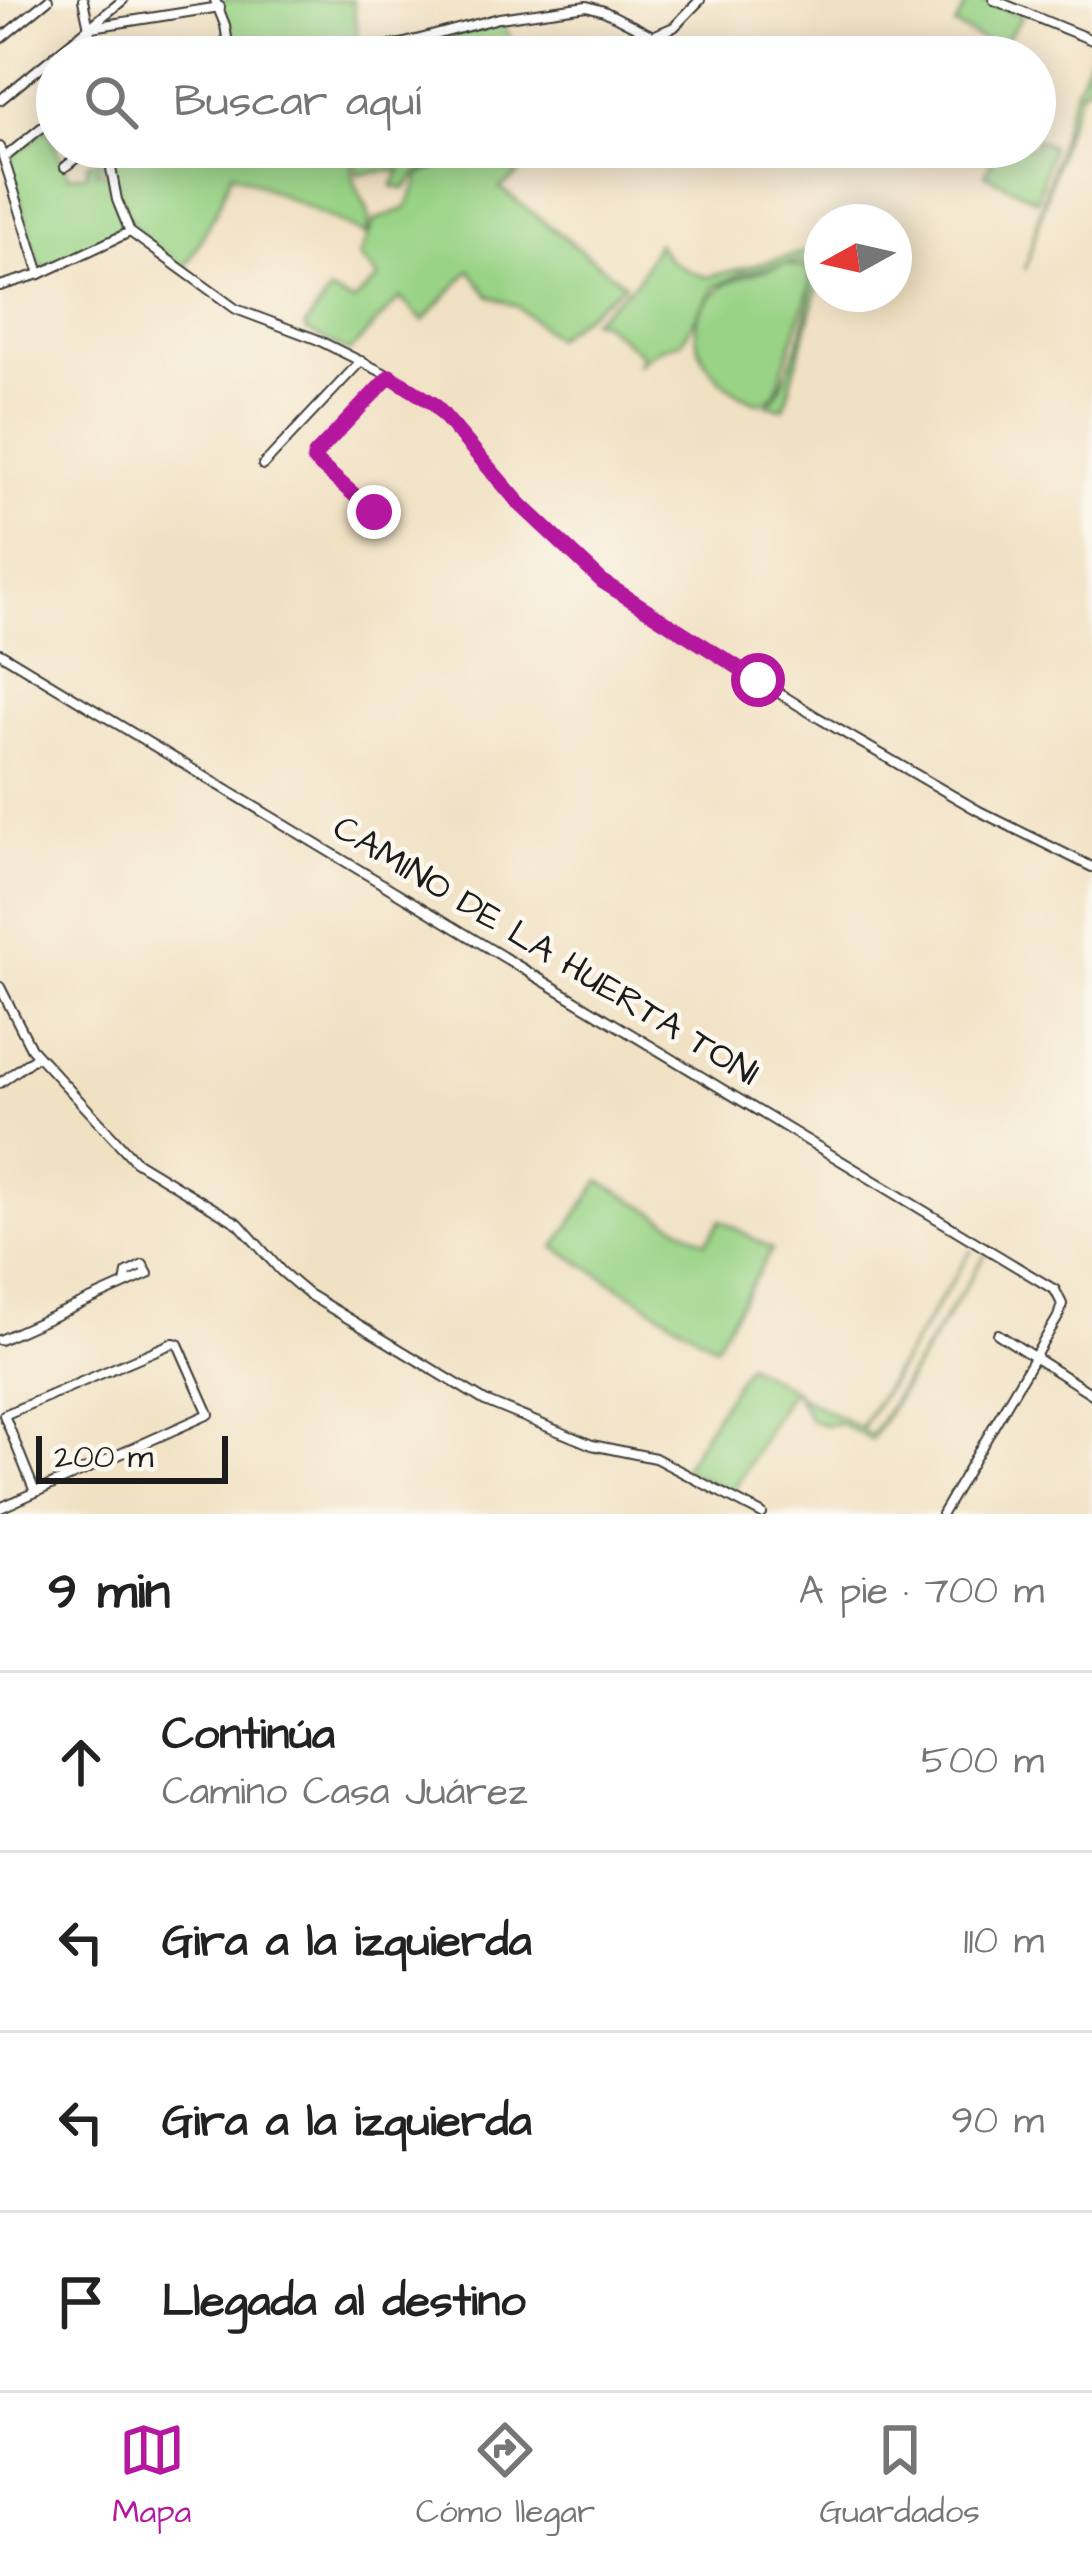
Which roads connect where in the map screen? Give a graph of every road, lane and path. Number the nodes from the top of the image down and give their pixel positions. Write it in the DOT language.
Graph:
graph roads {
  1 [pos="47,0"];
  2 [pos="83,0"];
  3 [pos="123,0"];
  4 [pos="700,0"];
  5 [pos="994,0"];
  6 [pos="217,3"];
  7 [pos="90,27"];
  8 [pos="79,36"];
  9 [pos="92,36"];
  10 [pos="225,36"];
  11 [pos="430,36"];
  12 [pos="653,36"];
  13 [pos="653,36"];
  14 [pos="0,38"];
  15 [pos="1092,40"];
  16 [pos="36,71"];
  17 [pos="0,100"];
  18 [pos="36,132"];
  19 [pos="0,147"];
  20 [pos="4,158"];
  21 [pos="110,168"];
  22 [pos="130,232"];
  23 [pos="40,274"];
  24 [pos="0,286"];
  25 [pos="361,361"];
  26 [pos="390,376"];
  27 [pos="263,464"];
  28 [pos="374,512"];
  29 [pos="0,653"];
  30 [pos="1092,867"];
  31 [pos="0,987"];
  32 [pos="38,1056"];
  33 [pos="0,1083"];
  34 [pos="125,1285"];
  35 [pos="998,1334"];
  36 [pos="0,1340"];
  37 [pos="1032,1357"];
  38 [pos="1092,1394"];
  39 [pos="35,1492"];
  40 [pos="0,1508"];
  41 [pos="762,1514"];
  42 [pos="942,1514"];
  1 -- 14 [label="street"];
  2 -- 7 [label="street"];
  3 -- 7 [label="street"];
  4 -- 13 [label="street"];
  5 -- 15 [label="street"];
  6 -- 7 [label="street"];
  6 -- 10 [label="street"];
  7 -- 8 [label="street"];
  7 -- 9 [label="street"];
  11 -- 12 [label="street"];
  16 -- 17 [label="street"];
  18 -- 20 [label="street"];
  19 -- 20 [label="street"];
  20 -- 23 [label="street"];
  21 -- 22 [label="street"];
  22 -- 23 [label="street"];
  22 -- 25 [label="street"];
  23 -- 24 [label="street"];
  25 -- 26 [label="street"];
  25 -- 27 [label="street"];
  26 -- 28 [label="street"];
  26 -- 30 [label="street"];
  29 -- 37 [label="street, CAMINO DE LA HUERTA TONI"];
  31 -- 32 [label="street"];
  32 -- 33 [label="street"];
  32 -- 41 [label="street"];
  34 -- 36 [label="street"];
  35 -- 37 [label="street"];
  37 -- 38 [label="street"];
  37 -- 42 [label="street"];
  39 -- 39 [label="street"];
  39 -- 40 [label="street"];
}
